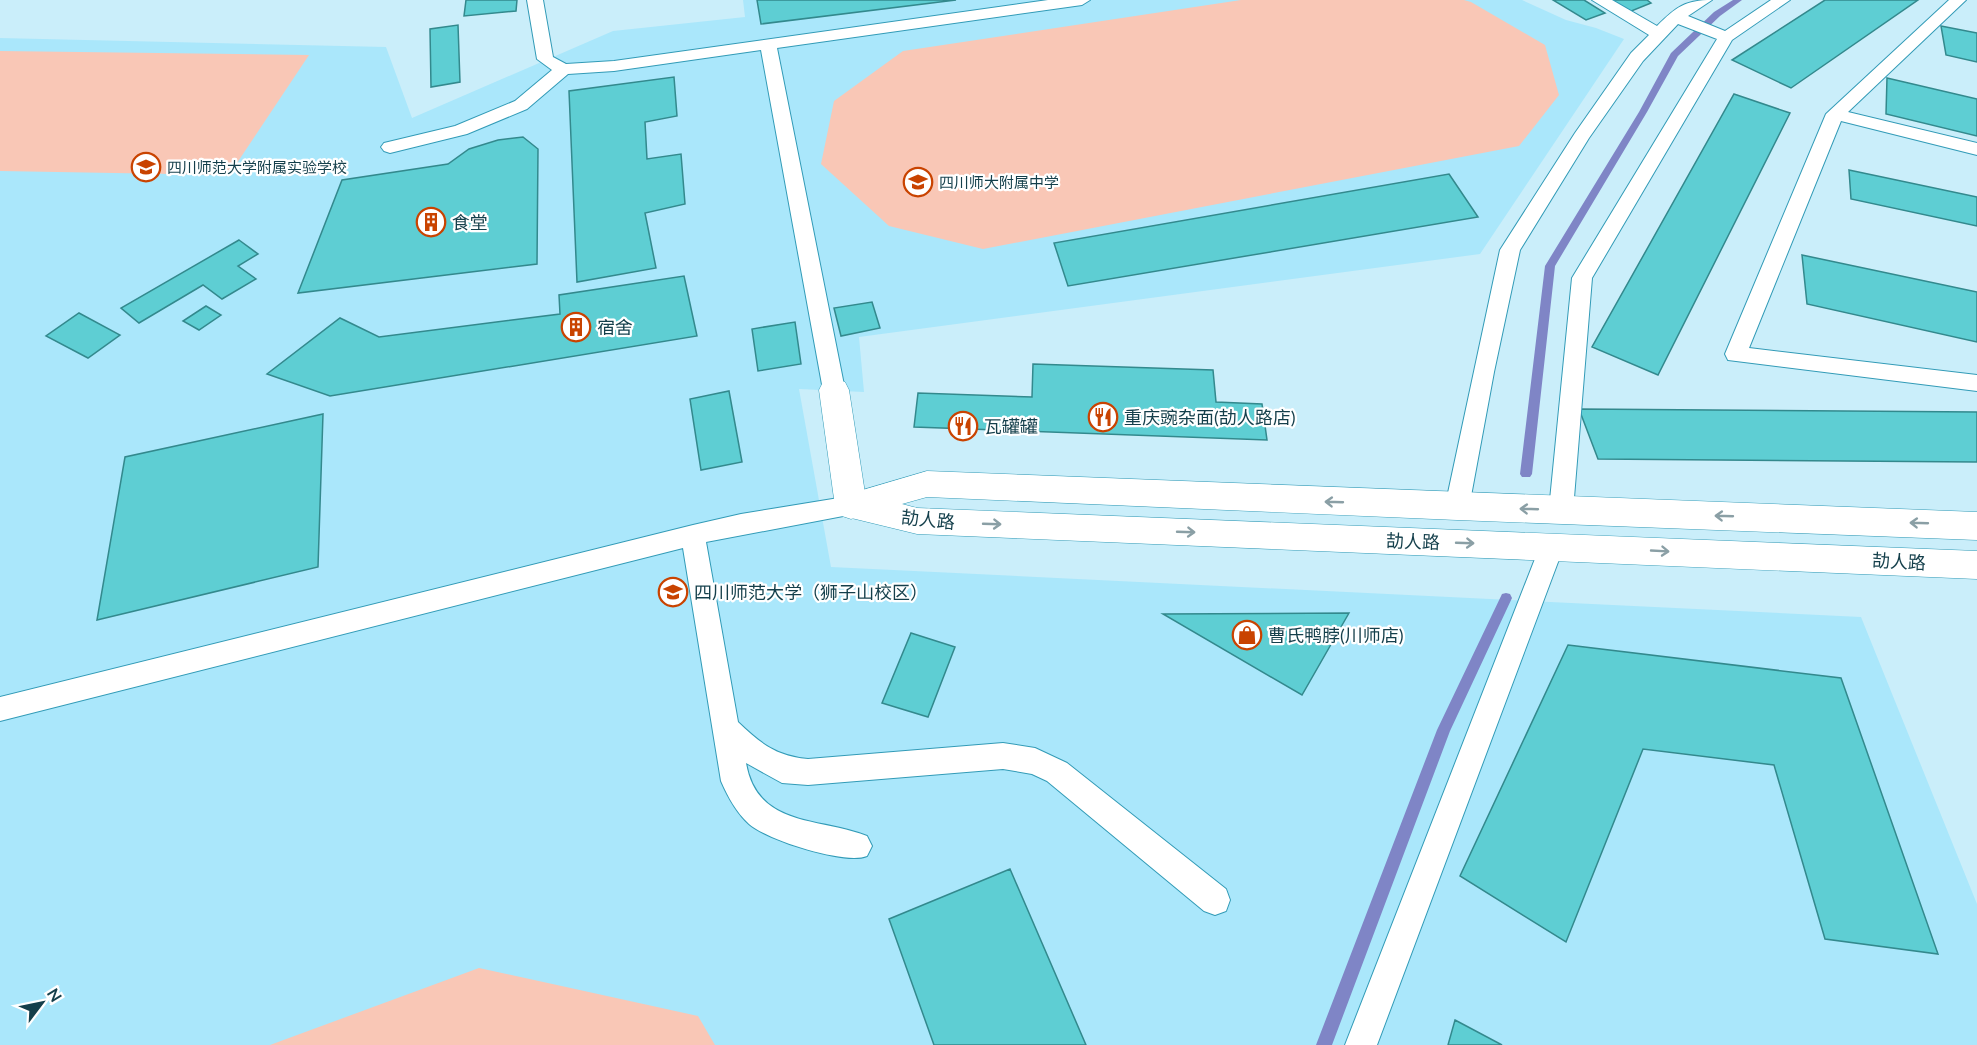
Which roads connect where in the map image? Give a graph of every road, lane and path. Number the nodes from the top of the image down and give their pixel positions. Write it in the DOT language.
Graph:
graph roads {
  1 [pos="535,0"];
  2 [pos="1082,0"];
  3 [pos="1600,0"];
  4 [pos="1704,0"];
  5 [pos="1782,0"];
  6 [pos="1958,0"];
  7 [pos="1011,5"];
  8 [pos="1675,16"];
  9 [pos="1659,34"];
  10 [pos="1726,37"];
  11 [pos="768,44"];
  12 [pos="563,69"];
  13 [pos="1835,114"];
  14 [pos="390,147"];
  15 [pos="1977,149"];
  16 [pos="1977,383"];
  17 [pos="834,390"];
  18 [pos="851,506"];
  19 [pos="1457,507"];
  20 [pos="1561,510"];
  21 [pos="1977,526"];
  22 [pos="693,535"];
  23 [pos="1552,546"];
  24 [pos="1977,565"];
  25 [pos="0,709"];
  26 [pos="727,729"];
  27 [pos="857,846"];
  28 [pos="1215,900"];
  29 [pos="1361,1045"];
  1 -- 12 [label="lane"];
  2 -- 7 [label="lane"];
  3 -- 9 [label="lane"];
  4 -- 8 [label="lane"];
  5 -- 10 [label="lane"];
  6 -- 13 [label="lane"];
  7 -- 11 [label="lane"];
  8 -- 9 [label="lane"];
  8 -- 10 [label="lane"];
  9 -- 19 [label="lane"];
  10 -- 20 [label="lane"];
  11 -- 12 [label="lane"];
  11 -- 17 [label="lane"];
  12 -- 14 [label="lane"];
  13 -- 15 [label="lane"];
  13 -- 16 [label="lane"];
  17 -- 18 [label="street"];
  19 -- 18 [label="street, one-way"];
  18 -- 22 [label="lane"];
  18 -- 23 [label="street, 劼人路, one-way"];
  20 -- 19 [label="street, one-way"];
  21 -- 20 [label="street, one-way"];
  22 -- 25 [label="lane"];
  22 -- 26 [label="lane"];
  23 -- 24 [label="street, 劼人路, one-way"];
  23 -- 29 [label="lane"];
  26 -- 27 [label="lane"];
  26 -- 28 [label="lane"];
}
